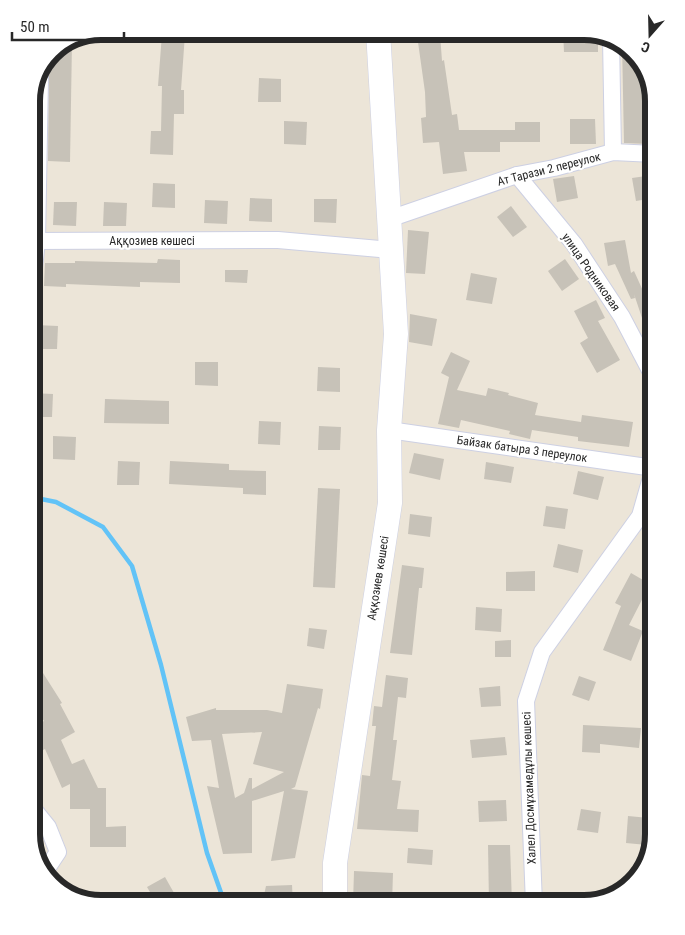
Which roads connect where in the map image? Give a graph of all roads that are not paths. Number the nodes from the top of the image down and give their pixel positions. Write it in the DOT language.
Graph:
graph roads {
  1 [pos="379,40"];
  2 [pos="611,46"];
  3 [pos="613,152"];
  4 [pos="645,154"];
  5 [pos="517,175"];
  6 [pos="389,219"];
  7 [pos="40,241"];
  8 [pos="391,250"];
  9 [pos="645,361"];
  10 [pos="389,430"];
  11 [pos="645,466"];
  12 [pos="645,497"];
  13 [pos="40,817"];
  14 [pos="49,866"];
  15 [pos="335,895"];
  16 [pos="534,895"];
  1 -- 6 [label="main road, Аққозиев көшесі"];
  2 -- 3 [label="street"];
  3 -- 4 [label="street, Ат Тарази 2 переулок"];
  3 -- 5 [label="street, Ат Тарази 2 переулок"];
  5 -- 6 [label="street, Ат Тарази 2 переулок"];
  5 -- 9 [label="street, улица Родниковая"];
  6 -- 8 [label="main road, Аққозиев көшесі"];
  7 -- 8 [label="street, Аққозиев көшесі"];
  8 -- 10 [label="main road, Аққозиев көшесі"];
  10 -- 11 [label="street, Байзак батыра 3 переулок"];
  10 -- 15 [label="main road, Аққозиев көшесі"];
  12 -- 16 [label="street, Халел Досмұхамедұлы көшесі"];
  13 -- 14 [label="street"];
}
